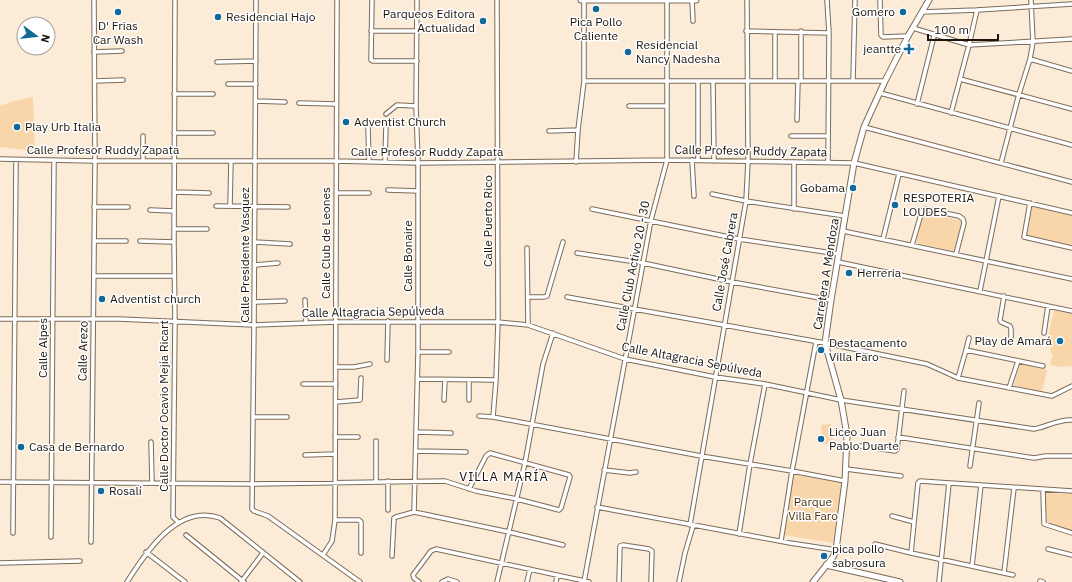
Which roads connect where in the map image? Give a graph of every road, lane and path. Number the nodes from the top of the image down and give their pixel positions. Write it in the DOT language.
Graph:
graph roads {
  1 [pos="94,0"];
  2 [pos="175,0"];
  3 [pos="256,0"];
  4 [pos="337,0"];
  5 [pos="372,0"];
  6 [pos="417,0"];
  7 [pos="497,0"];
  8 [pos="582,0"];
  9 [pos="625,0"];
  10 [pos="667,0"];
  11 [pos="692,0"];
  12 [pos="696,0"];
  13 [pos="746,0"];
  14 [pos="827,0"];
  15 [pos="855,0"];
  16 [pos="880,0"];
  17 [pos="922,0"];
  18 [pos="929,0"];
  19 [pos="1031,0"];
  20 [pos="1072,4"];
  21 [pos="1032,6"];
  22 [pos="976,10"];
  23 [pos="922,12"];
  24 [pos="693,21"];
  25 [pos="913,28"];
  26 [pos="371,31"];
  27 [pos="417,31"];
  28 [pos="746,31"];
  29 [pos="775,32"];
  30 [pos="801,32"];
  31 [pos="829,33"];
  32 [pos="908,36"];
  33 [pos="934,36"];
  34 [pos="1072,39"];
  35 [pos="1033,42"];
  36 [pos="969,45"];
  37 [pos="122,51"];
  38 [pos="94,52"];
  39 [pos="1030,59"];
  40 [pos="256,61"];
  41 [pos="417,61"];
  42 [pos="217,62"];
  43 [pos="1072,71"];
  44 [pos="960,79"];
  45 [pos="123,80"];
  46 [pos="712,80"];
  47 [pos="774,80"];
  48 [pos="94,81"];
  49 [pos="584,81"];
  50 [pos="668,81"];
  51 [pos="698,81"];
  52 [pos="747,81"];
  53 [pos="800,81"];
  54 [pos="828,81"];
  55 [pos="853,81"];
  56 [pos="885,81"];
  57 [pos="228,84"];
  58 [pos="256,84"];
  59 [pos="880,93"];
  60 [pos="174,94"];
  61 [pos="213,94"];
  62 [pos="1019,94"];
  63 [pos="256,102"];
  64 [pos="285,102"];
  65 [pos="299,104"];
  66 [pos="336,104"];
  67 [pos="917,104"];
  68 [pos="416,106"];
  69 [pos="629,106"];
  70 [pos="667,106"];
  71 [pos="1072,108"];
  72 [pos="950,113"];
  73 [pos="386,114"];
  74 [pos="797,120"];
  75 [pos="386,125"];
  76 [pos="368,127"];
  77 [pos="864,127"];
  78 [pos="1010,128"];
  79 [pos="578,130"];
  80 [pos="549,131"];
  81 [pos="174,133"];
  82 [pos="214,133"];
  83 [pos="142,136"];
  84 [pos="791,136"];
  85 [pos="828,136"];
  86 [pos="1072,145"];
  87 [pos="0,159"];
  88 [pos="16,160"];
  89 [pos="54,160"];
  90 [pos="174,160"];
  91 [pos="667,160"];
  92 [pos="692,160"];
  93 [pos="698,160"];
  94 [pos="95,161"];
  95 [pos="143,161"];
  96 [pos="231,161"];
  97 [pos="336,161"];
  98 [pos="714,161"];
  99 [pos="748,161"];
  100 [pos="255,162"];
  101 [pos="369,162"];
  102 [pos="385,162"];
  103 [pos="498,162"];
  104 [pos="576,162"];
  105 [pos="794,162"];
  106 [pos="828,162"];
  107 [pos="1001,162"];
  108 [pos="418,163"];
  109 [pos="854,163"];
  110 [pos="899,174"];
  111 [pos="1072,182"];
  112 [pos="388,190"];
  113 [pos="418,191"];
  114 [pos="174,192"];
  115 [pos="209,193"];
  116 [pos="336,193"];
  117 [pos="369,193"];
  118 [pos="712,194"];
  119 [pos="694,196"];
  120 [pos="999,196"];
  121 [pos="746,201"];
  122 [pos="1030,203"];
  123 [pos="216,206"];
  124 [pos="230,206"];
  125 [pos="255,206"];
  126 [pos="288,206"];
  127 [pos="94,207"];
  128 [pos="128,207"];
  129 [pos="592,209"];
  130 [pos="794,209"];
  131 [pos="150,210"];
  132 [pos="174,211"];
  133 [pos="1072,213"];
  134 [pos="845,216"];
  135 [pos="651,220"];
  136 [pos="174,229"];
  137 [pos="207,229"];
  138 [pos="843,231"];
  139 [pos="739,238"];
  140 [pos="883,239"];
  141 [pos="94,241"];
  142 [pos="126,241"];
  143 [pos="140,241"];
  144 [pos="174,242"];
  145 [pos="255,242"];
  146 [pos="563,242"];
  147 [pos="290,244"];
  148 [pos="912,245"];
  149 [pos="527,248"];
  150 [pos="1072,248"];
  151 [pos="577,252"];
  152 [pos="839,254"];
  153 [pos="956,254"];
  154 [pos="986,260"];
  155 [pos="838,262"];
  156 [pos="278,263"];
  157 [pos="642,263"];
  158 [pos="255,265"];
  159 [pos="94,276"];
  160 [pos="174,276"];
  161 [pos="1072,279"];
  162 [pos="732,282"];
  163 [pos="980,291"];
  164 [pos="1004,296"];
  165 [pos="528,297"];
  166 [pos="567,297"];
  167 [pos="305,300"];
  168 [pos="831,300"];
  169 [pos="285,301"];
  170 [pos="255,302"];
  171 [pos="1048,306"];
  172 [pos="634,309"];
  173 [pos="1072,311"];
  174 [pos="0,319"];
  175 [pos="15,319"];
  176 [pos="53,319"];
  177 [pos="93,319"];
  178 [pos="388,321"];
  179 [pos="418,321"];
  180 [pos="175,322"];
  181 [pos="336,322"];
  182 [pos="498,322"];
  183 [pos="306,323"];
  184 [pos="254,325"];
  185 [pos="528,325"];
  186 [pos="723,326"];
  187 [pos="553,333"];
  188 [pos="1044,333"];
  189 [pos="969,338"];
  190 [pos="1011,340"];
  191 [pos="816,342"];
  192 [pos="825,344"];
  193 [pos="966,350"];
  194 [pos="418,352"];
  195 [pos="450,352"];
  196 [pos="624,359"];
  197 [pos="387,360"];
  198 [pos="1018,361"];
  199 [pos="370,364"];
  200 [pos="1043,366"];
  201 [pos="336,368"];
  202 [pos="715,376"];
  203 [pos="361,378"];
  204 [pos="958,378"];
  205 [pos="417,379"];
  206 [pos="445,380"];
  207 [pos="469,380"];
  208 [pos="496,380"];
  209 [pos="303,384"];
  210 [pos="336,384"];
  211 [pos="765,384"];
  212 [pos="1072,386"];
  213 [pos="1009,388"];
  214 [pos="904,391"];
  215 [pos="806,392"];
  216 [pos="444,400"];
  217 [pos="469,400"];
  218 [pos="841,400"];
  219 [pos="336,402"];
  220 [pos="979,403"];
  221 [pos="902,410"];
  222 [pos="479,416"];
  223 [pos="253,417"];
  224 [pos="286,417"];
  225 [pos="493,418"];
  226 [pos="977,420"];
  227 [pos="1072,420"];
  228 [pos="532,424"];
  229 [pos="417,432"];
  230 [pos="451,432"];
  231 [pos="335,437"];
  232 [pos="358,437"];
  233 [pos="898,437"];
  234 [pos="609,439"];
  235 [pos="376,441"];
  236 [pos="151,442"];
  237 [pos="861,446"];
  238 [pos="972,449"];
  239 [pos="416,451"];
  240 [pos="466,452"];
  241 [pos="335,454"];
  242 [pos="305,455"];
  243 [pos="702,456"];
  244 [pos="1072,456"];
  245 [pos="525,463"];
  246 [pos="750,464"];
  247 [pos="970,466"];
  248 [pos="846,469"];
  249 [pos="604,470"];
  250 [pos="792,471"];
  251 [pos="636,472"];
  252 [pos="901,476"];
  253 [pos="376,481"];
  254 [pos="388,481"];
  255 [pos="845,481"];
  256 [pos="0,482"];
  257 [pos="14,482"];
  258 [pos="335,482"];
  259 [pos="416,482"];
  260 [pos="52,483"];
  261 [pos="91,483"];
  262 [pos="152,483"];
  263 [pos="174,483"];
  264 [pos="948,483"];
  265 [pos="253,484"];
  266 [pos="981,485"];
  267 [pos="1014,488"];
  268 [pos="469,489"];
  269 [pos="1043,490"];
  270 [pos="1072,491"];
  271 [pos="517,499"];
  272 [pos="597,507"];
  273 [pos="388,510"];
  274 [pos="414,512"];
  275 [pos="892,516"];
  276 [pos="335,520"];
  277 [pos="178,522"];
  278 [pos="914,522"];
  279 [pos="691,525"];
  280 [pos="509,532"];
  281 [pos="13,533"];
  282 [pos="1072,533"];
  283 [pos="739,534"];
  284 [pos="186,535"];
  285 [pos="51,537"];
  286 [pos="781,541"];
  287 [pos="91,542"];
  288 [pos="875,544"];
  289 [pos="562,546"];
  290 [pos="1048,549"];
  291 [pos="836,550"];
  292 [pos="146,552"];
  293 [pos="263,553"];
  294 [pos="362,553"];
  295 [pos="911,553"];
  296 [pos="323,555"];
  297 [pos="392,556"];
  298 [pos="1072,556"];
  299 [pos="941,560"];
  300 [pos="80,561"];
  301 [pos="0,563"];
  302 [pos="502,563"];
  303 [pos="826,565"];
  304 [pos="972,566"];
  305 [pos="530,569"];
  306 [pos="1004,573"];
  307 [pos="1013,574"];
  308 [pos="557,575"];
  309 [pos="127,582"];
  310 [pos="185,582"];
  311 [pos="242,582"];
  312 [pos="300,582"];
  313 [pos="360,582"];
  314 [pos="419,582"];
  315 [pos="442,582"];
  316 [pos="457,582"];
  317 [pos="497,582"];
  318 [pos="527,582"];
  319 [pos="556,582"];
  320 [pos="584,582"];
  321 [pos="589,582"];
  322 [pos="619,582"];
  323 [pos="651,582"];
  324 [pos="679,582"];
  325 [pos="813,582"];
  326 [pos="900,582"];
  327 [pos="939,582"];
  1 -- 38 [label="street, Calle Arezo"];
  2 -- 60 [label="street, Calle Doctor Ocavio Mejía Ricart"];
  3 -- 40 [label="street, Calle Presidente Vasquez"];
  4 -- 66 [label="street, Calle Club de Leones"];
  5 -- 26 [label="street"];
  6 -- 27 [label="street, Calle Bonaire"];
  7 -- 103 [label="street, Calle Puerto Rico"];
  8 -- 9 [label="street"];
  8 -- 49 [label="street"];
  9 -- 10 [label="street"];
  10 -- 11 [label="street"];
  10 -- 50 [label="street, Calle Club Activo 20 - 30"];
  11 -- 12 [label="street"];
  11 -- 24 [label="street"];
  13 -- 28 [label="street, Calle José Cabrera"];
  14 -- 31 [label="street"];
  15 -- 55 [label="street"];
  16 -- 32 [label="street"];
  17 -- 18 [label="street"];
  18 -- 23 [label="street, Carretera A Mendoza"];
  19 -- 21 [label="street"];
  20 -- 21 [label="street"];
  21 -- 22 [label="street"];
  21 -- 35 [label="street"];
  22 -- 23 [label="street"];
  22 -- 36 [label="street"];
  23 -- 25 [label="street, Carretera A Mendoza"];
  25 -- 32 [label="street, Carretera A Mendoza"];
  25 -- 33 [label="street"];
  26 -- 27 [label="street"];
  26 -- 41 [label="street"];
  27 -- 41 [label="street, Calle Bonaire"];
  28 -- 29 [label="street"];
  28 -- 52 [label="street, Calle José Cabrera"];
  29 -- 30 [label="street"];
  29 -- 47 [label="street"];
  30 -- 31 [label="street"];
  30 -- 53 [label="street"];
  31 -- 54 [label="street"];
  32 -- 56 [label="street, Carretera A Mendoza"];
  33 -- 36 [label="street"];
  33 -- 67 [label="street"];
  34 -- 35 [label="street"];
  35 -- 36 [label="street"];
  35 -- 39 [label="street"];
  36 -- 44 [label="street"];
  37 -- 38 [label="street"];
  38 -- 48 [label="street, Calle Arezo"];
  39 -- 43 [label="street"];
  39 -- 62 [label="street"];
  40 -- 42 [label="street"];
  40 -- 58 [label="street, Calle Presidente Vasquez"];
  41 -- 68 [label="street, Calle Bonaire"];
  44 -- 62 [label="street"];
  44 -- 72 [label="street"];
  45 -- 48 [label="street"];
  46 -- 51 [label="street"];
  46 -- 52 [label="street"];
  46 -- 98 [label="street"];
  47 -- 52 [label="street"];
  47 -- 53 [label="street"];
  48 -- 94 [label="street, Calle Arezo"];
  49 -- 50 [label="street"];
  49 -- 79 [label="street"];
  50 -- 51 [label="street"];
  50 -- 70 [label="street, Calle Club Activo 20 - 30"];
  51 -- 93 [label="street"];
  52 -- 99 [label="street, Calle José Cabrera"];
  53 -- 54 [label="street"];
  53 -- 74 [label="street"];
  54 -- 55 [label="street"];
  54 -- 85 [label="street"];
  55 -- 56 [label="street"];
  56 -- 59 [label="street, Carretera A Mendoza"];
  57 -- 58 [label="street"];
  58 -- 63 [label="street, Calle Presidente Vasquez"];
  59 -- 67 [label="street"];
  59 -- 77 [label="street, Carretera A Mendoza"];
  60 -- 61 [label="street"];
  60 -- 81 [label="street, Calle Doctor Ocavio Mejía Ricart"];
  62 -- 71 [label="street"];
  62 -- 78 [label="street"];
  63 -- 64 [label="street"];
  63 -- 100 [label="street, Calle Presidente Vasquez"];
  65 -- 66 [label="street"];
  66 -- 97 [label="street, Calle Club de Leones"];
  67 -- 72 [label="street"];
  68 -- 73 [label="street"];
  68 -- 108 [label="street, Calle Bonaire"];
  69 -- 70 [label="street"];
  70 -- 91 [label="street, Calle Club Activo 20 - 30"];
  72 -- 78 [label="street"];
  75 -- 102 [label="street"];
  76 -- 101 [label="street"];
  77 -- 107 [label="street"];
  77 -- 109 [label="street, Carretera A Mendoza"];
  78 -- 86 [label="street"];
  78 -- 107 [label="street"];
  79 -- 80 [label="street"];
  79 -- 104 [label="street"];
  81 -- 82 [label="street"];
  81 -- 90 [label="street, Calle Doctor Ocavio Mejía Ricart"];
  83 -- 95 [label="street"];
  84 -- 85 [label="street"];
  85 -- 106 [label="street"];
  87 -- 88 [label="street, Calle Profesor Ruddy Zapata"];
  88 -- 89 [label="street, Calle Profesor Ruddy Zapata"];
  88 -- 175 [label="street"];
  89 -- 94 [label="street, Calle Profesor Ruddy Zapata"];
  89 -- 176 [label="street, Calle Alpes"];
  90 -- 95 [label="street, Calle Profesor Ruddy Zapata"];
  90 -- 96 [label="street, Calle Profesor Ruddy Zapata"];
  90 -- 114 [label="street, Calle Doctor Ocavio Mejía Ricart"];
  91 -- 92 [label="street, Calle Profesor Ruddy Zapata"];
  91 -- 104 [label="street, Calle Profesor Ruddy Zapata"];
  91 -- 135 [label="street, Calle Club Activo 20 - 30"];
  92 -- 93 [label="street, Calle Profesor Ruddy Zapata"];
  92 -- 119 [label="street"];
  93 -- 98 [label="street, Calle Profesor Ruddy Zapata"];
  94 -- 95 [label="street, Calle Profesor Ruddy Zapata"];
  94 -- 127 [label="street, Calle Arezo"];
  96 -- 100 [label="street, Calle Profesor Ruddy Zapata"];
  96 -- 124 [label="street"];
  97 -- 100 [label="street, Calle Profesor Ruddy Zapata"];
  97 -- 101 [label="street, Calle Profesor Ruddy Zapata"];
  97 -- 116 [label="street, Calle Club de Leones"];
  98 -- 99 [label="street, Calle Profesor Ruddy Zapata"];
  99 -- 105 [label="street, Calle Profesor Ruddy Zapata"];
  99 -- 121 [label="street, Calle José Cabrera"];
  100 -- 125 [label="street, Calle Presidente Vasquez"];
  101 -- 102 [label="street, Calle Profesor Ruddy Zapata"];
  102 -- 108 [label="street, Calle Profesor Ruddy Zapata"];
  103 -- 104 [label="street, Calle Profesor Ruddy Zapata"];
  103 -- 108 [label="street, Calle Profesor Ruddy Zapata"];
  103 -- 182 [label="street, Calle Puerto Rico"];
  105 -- 106 [label="street, Calle Profesor Ruddy Zapata"];
  105 -- 130 [label="street"];
  106 -- 109 [label="street, Calle Profesor Ruddy Zapata"];
  107 -- 111 [label="street"];
  108 -- 113 [label="street, Calle Bonaire"];
  109 -- 110 [label="street, Calle Profesor Ruddy Zapata"];
  109 -- 134 [label="street, Carretera A Mendoza"];
  110 -- 120 [label="street, Calle Profesor Ruddy Zapata"];
  110 -- 140 [label="street"];
  112 -- 113 [label="street"];
  113 -- 179 [label="street, Calle Bonaire"];
  114 -- 115 [label="street"];
  114 -- 132 [label="street, Calle Doctor Ocavio Mejía Ricart"];
  116 -- 117 [label="street"];
  116 -- 181 [label="street, Calle Club de Leones"];
  118 -- 121 [label="street"];
  120 -- 122 [label="street, Calle Profesor Ruddy Zapata"];
  120 -- 154 [label="street"];
  121 -- 130 [label="street"];
  121 -- 139 [label="street, Calle José Cabrera"];
  122 -- 133 [label="street, Calle Profesor Ruddy Zapata"];
  122 -- 150 [label="street"];
  123 -- 124 [label="street"];
  124 -- 125 [label="street"];
  125 -- 126 [label="street"];
  125 -- 145 [label="street, Calle Presidente Vasquez"];
  127 -- 128 [label="street"];
  127 -- 141 [label="street, Calle Arezo"];
  129 -- 135 [label="street"];
  130 -- 134 [label="street"];
  131 -- 132 [label="street"];
  132 -- 136 [label="street, Calle Doctor Ocavio Mejía Ricart"];
  134 -- 138 [label="street, Carretera A Mendoza"];
  135 -- 139 [label="street"];
  135 -- 157 [label="street, Calle Club Activo 20 - 30"];
  136 -- 137 [label="street"];
  136 -- 144 [label="street, Calle Doctor Ocavio Mejía Ricart"];
  138 -- 140 [label="street"];
  138 -- 152 [label="street, Carretera A Mendoza"];
  139 -- 152 [label="street"];
  139 -- 162 [label="street, Calle José Cabrera"];
  140 -- 148 [label="street"];
  141 -- 142 [label="street"];
  141 -- 159 [label="street, Calle Arezo"];
  143 -- 144 [label="street"];
  144 -- 160 [label="street, Calle Doctor Ocavio Mejía Ricart"];
  145 -- 147 [label="street"];
  145 -- 158 [label="street, Calle Presidente Vasquez"];
  146 -- 165 [label="street"];
  148 -- 153 [label="street"];
  148 -- 153 [label="street"];
  149 -- 165 [label="street"];
  151 -- 157 [label="street"];
  152 -- 155 [label="street, Carretera A Mendoza"];
  153 -- 154 [label="street"];
  154 -- 161 [label="street"];
  154 -- 163 [label="street"];
  155 -- 163 [label="street"];
  155 -- 168 [label="street, Carretera A Mendoza"];
  156 -- 158 [label="street"];
  157 -- 162 [label="street"];
  157 -- 172 [label="street, Calle Club Activo 20 - 30"];
  158 -- 170 [label="street, Calle Presidente Vasquez"];
  159 -- 160 [label="street"];
  159 -- 177 [label="street, Calle Arezo"];
  160 -- 180 [label="street, Calle Doctor Ocavio Mejía Ricart"];
  162 -- 168 [label="street"];
  162 -- 186 [label="street, Calle José Cabrera"];
  163 -- 164 [label="street"];
  164 -- 171 [label="street"];
  164 -- 190 [label="street"];
  165 -- 185 [label="street"];
  166 -- 172 [label="street"];
  167 -- 183 [label="street"];
  168 -- 192 [label="street, Carretera A Mendoza"];
  169 -- 170 [label="street"];
  170 -- 184 [label="street, Calle Presidente Vasquez"];
  171 -- 173 [label="street"];
  171 -- 188 [label="street"];
  172 -- 186 [label="street"];
  172 -- 196 [label="street, Calle Club Activo 20 - 30"];
  174 -- 175 [label="street, Calle Altagracia Sepúlveda"];
  175 -- 176 [label="street, Calle Altagracia Sepúlveda"];
  175 -- 257 [label="street"];
  176 -- 177 [label="street, Calle Altagracia Sepúlveda"];
  176 -- 260 [label="street, Calle Alpes"];
  177 -- 180 [label="street, Calle Altagracia Sepúlveda"];
  177 -- 261 [label="street, Calle Arezo"];
  178 -- 179 [label="street, Calle Altagracia Sepúlveda"];
  178 -- 181 [label="street, Calle Altagracia Sepúlveda"];
  178 -- 197 [label="street"];
  179 -- 182 [label="street, Calle Altagracia Sepúlveda"];
  179 -- 194 [label="street, Calle Bonaire"];
  180 -- 184 [label="street, Calle Altagracia Sepúlveda"];
  180 -- 263 [label="street, Calle Doctor Ocavio Mejía Ricart"];
  181 -- 183 [label="street, Calle Altagracia Sepúlveda"];
  181 -- 201 [label="street, Calle Club de Leones"];
  182 -- 185 [label="street, Calle Altagracia Sepúlveda"];
  182 -- 208 [label="street, Calle Puerto Rico"];
  183 -- 184 [label="street, Calle Altagracia Sepúlveda"];
  184 -- 223 [label="street, Calle Presidente Vasquez"];
  185 -- 187 [label="street, Calle Altagracia Sepúlveda"];
  186 -- 191 [label="street"];
  186 -- 202 [label="street, Calle José Cabrera"];
  187 -- 196 [label="street, Calle Altagracia Sepúlveda"];
  187 -- 228 [label="street"];
  189 -- 193 [label="street"];
  191 -- 192 [label="street"];
  191 -- 215 [label="street"];
  192 -- 204 [label="street"];
  192 -- 218 [label="street, Carretera A Mendoza"];
  193 -- 198 [label="street"];
  193 -- 204 [label="street"];
  194 -- 195 [label="street"];
  194 -- 205 [label="street, Calle Bonaire"];
  196 -- 202 [label="street, Calle Altagracia Sepúlveda"];
  196 -- 234 [label="street, Calle Club Activo 20 - 30"];
  198 -- 200 [label="street"];
  198 -- 213 [label="street"];
  199 -- 201 [label="street"];
  201 -- 210 [label="street, Calle Club de Leones"];
  202 -- 211 [label="street, Calle Altagracia Sepúlveda"];
  202 -- 243 [label="street, Calle José Cabrera"];
  203 -- 219 [label="street"];
  204 -- 213 [label="street"];
  205 -- 206 [label="street"];
  205 -- 229 [label="street, Calle Bonaire"];
  206 -- 207 [label="street"];
  206 -- 216 [label="street"];
  207 -- 208 [label="street"];
  207 -- 217 [label="street"];
  208 -- 225 [label="street, Calle Puerto Rico"];
  209 -- 210 [label="street"];
  210 -- 219 [label="street, Calle Club de Leones"];
  211 -- 215 [label="street, Calle Altagracia Sepúlveda"];
  211 -- 246 [label="street"];
  212 -- 213 [label="street"];
  214 -- 221 [label="street"];
  215 -- 218 [label="street, Calle Altagracia Sepúlveda"];
  215 -- 250 [label="street"];
  218 -- 221 [label="street, Calle Altagracia Sepúlveda"];
  218 -- 248 [label="street, Carretera A Mendoza"];
  219 -- 231 [label="street, Calle Club de Leones"];
  220 -- 226 [label="street"];
  221 -- 226 [label="street, Calle Altagracia Sepúlveda"];
  221 -- 233 [label="street"];
  222 -- 225 [label="street"];
  223 -- 224 [label="street"];
  223 -- 265 [label="street, Calle Presidente Vasquez"];
  225 -- 228 [label="street"];
  226 -- 227 [label="street, Calle Altagracia Sepúlveda"];
  226 -- 238 [label="street"];
  228 -- 234 [label="street"];
  228 -- 245 [label="street"];
  229 -- 230 [label="street"];
  229 -- 239 [label="street, Calle Bonaire"];
  231 -- 232 [label="street"];
  231 -- 241 [label="street, Calle Club de Leones"];
  233 -- 237 [label="street"];
  233 -- 238 [label="street"];
  234 -- 243 [label="street"];
  234 -- 249 [label="street, Calle Club Activo 20 - 30"];
  235 -- 253 [label="street"];
  236 -- 262 [label="street"];
  238 -- 244 [label="street"];
  238 -- 247 [label="street"];
  239 -- 240 [label="street"];
  239 -- 259 [label="street, Calle Bonaire"];
  241 -- 242 [label="street"];
  241 -- 258 [label="street, Calle Club de Leones"];
  243 -- 246 [label="street"];
  243 -- 279 [label="street, Calle José Cabrera"];
  245 -- 268 [label="street"];
  245 -- 271 [label="street"];
  245 -- 271 [label="street"];
  246 -- 250 [label="street"];
  246 -- 283 [label="street"];
  248 -- 252 [label="street"];
  248 -- 255 [label="street, Carretera A Mendoza"];
  249 -- 251 [label="street"];
  249 -- 272 [label="street, Calle Club Activo 20 - 30"];
  250 -- 255 [label="street"];
  250 -- 286 [label="street"];
  253 -- 254 [label="street"];
  253 -- 258 [label="street"];
  254 -- 259 [label="street"];
  254 -- 273 [label="street"];
  255 -- 291 [label="street, Carretera A Mendoza"];
  256 -- 257 [label="street"];
  257 -- 260 [label="street"];
  257 -- 281 [label="street"];
  258 -- 265 [label="street"];
  258 -- 276 [label="street, Calle Club de Leones"];
  259 -- 268 [label="street"];
  259 -- 274 [label="street, Calle Bonaire"];
  260 -- 261 [label="street"];
  260 -- 285 [label="street, Calle Alpes"];
  261 -- 262 [label="street"];
  261 -- 287 [label="street, Calle Arezo"];
  262 -- 263 [label="street"];
  263 -- 265 [label="street"];
  263 -- 277 [label="street, Calle Doctor Ocavio Mejía Ricart"];
  264 -- 266 [label="street"];
  264 -- 278 [label="street"];
  264 -- 299 [label="street"];
  265 -- 296 [label="street, Calle Presidente Vasquez"];
  266 -- 267 [label="street"];
  266 -- 304 [label="street"];
  267 -- 269 [label="street"];
  267 -- 306 [label="street"];
  268 -- 271 [label="street"];
  269 -- 270 [label="street"];
  269 -- 282 [label="street"];
  271 -- 280 [label="street"];
  272 -- 279 [label="street"];
  272 -- 320 [label="street, Calle Club Activo 20 - 30"];
  274 -- 280 [label="street"];
  274 -- 297 [label="street"];
  275 -- 278 [label="street"];
  276 -- 294 [label="street"];
  276 -- 296 [label="street, Calle Club de Leones"];
  277 -- 292 [label="street"];
  277 -- 293 [label="street"];
  278 -- 295 [label="street"];
  279 -- 283 [label="street"];
  279 -- 324 [label="street, Calle José Cabrera"];
  280 -- 289 [label="street"];
  280 -- 302 [label="street"];
  283 -- 286 [label="street"];
  284 -- 311 [label="street"];
  286 -- 291 [label="street"];
  288 -- 295 [label="street"];
  290 -- 298 [label="street"];
  291 -- 303 [label="street, Carretera A Mendoza"];
  292 -- 309 [label="street"];
  292 -- 310 [label="street"];
  293 -- 311 [label="street"];
  293 -- 312 [label="street"];
  295 -- 299 [label="street"];
  296 -- 313 [label="street"];
  299 -- 304 [label="street"];
  299 -- 327 [label="street"];
  300 -- 301 [label="street"];
  302 -- 305 [label="street"];
  302 -- 314 [label="street"];
  302 -- 317 [label="street"];
  303 -- 325 [label="street, Carretera A Mendoza"];
  303 -- 326 [label="street"];
  304 -- 306 [label="street"];
  305 -- 308 [label="street"];
  305 -- 318 [label="street"];
  306 -- 307 [label="street"];
  308 -- 319 [label="street"];
  308 -- 320 [label="street"];
  315 -- 316 [label="street"];
  320 -- 321 [label="street"];
  322 -- 323 [label="street"];
}
